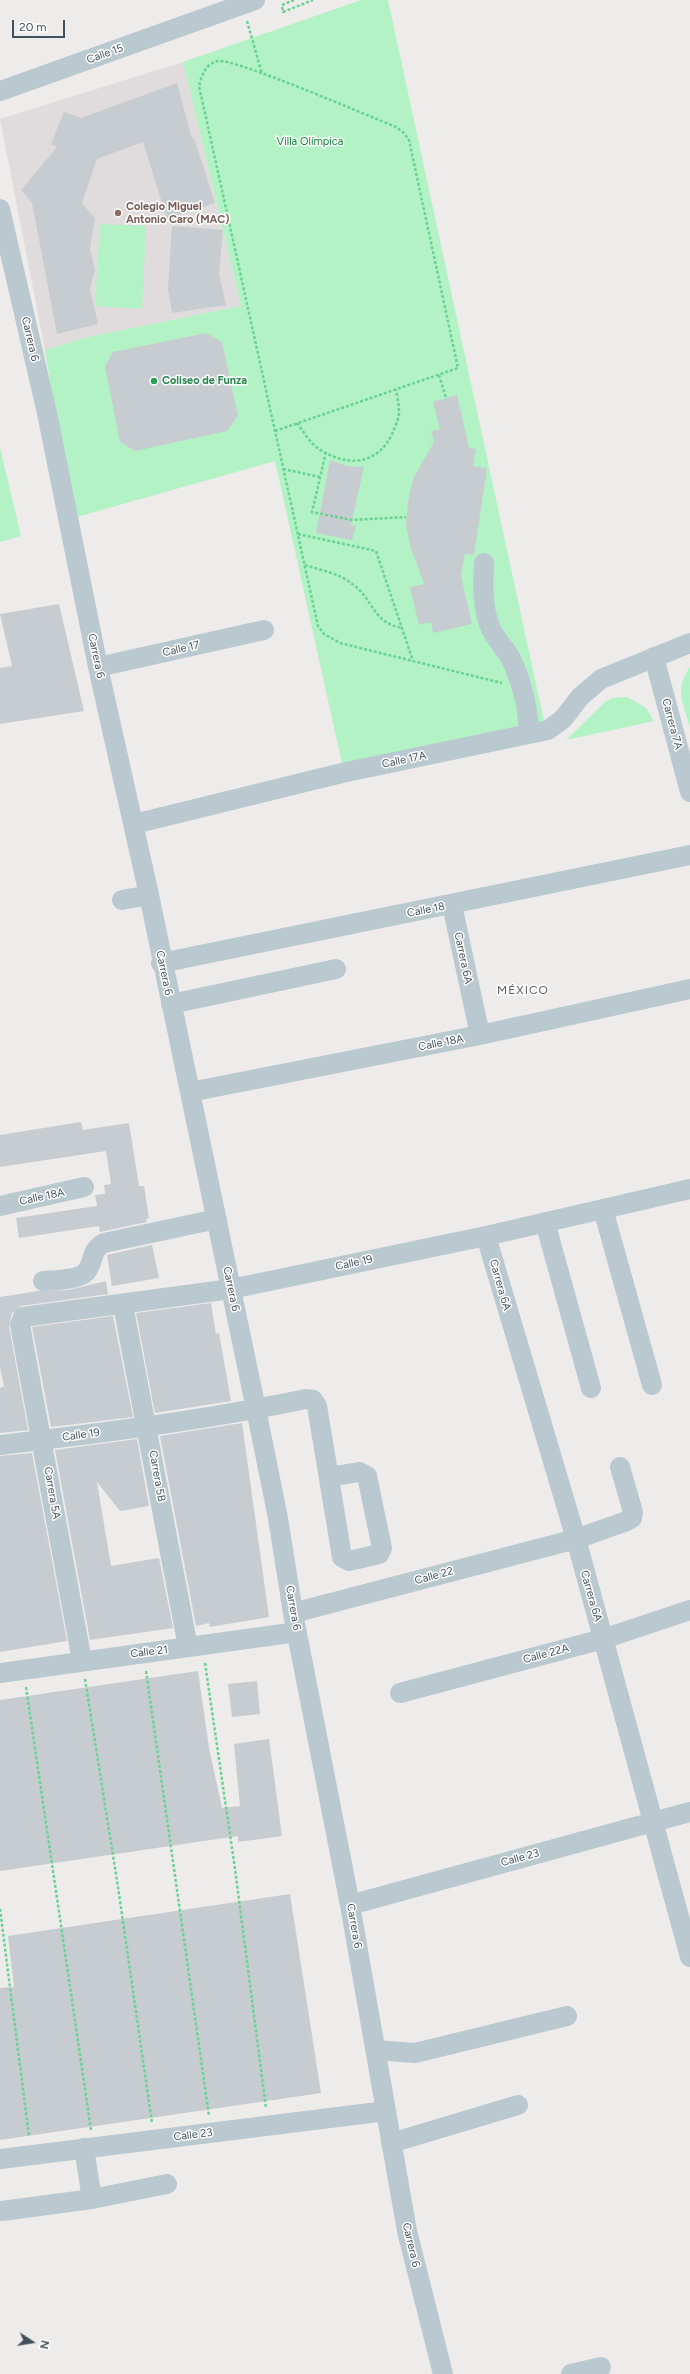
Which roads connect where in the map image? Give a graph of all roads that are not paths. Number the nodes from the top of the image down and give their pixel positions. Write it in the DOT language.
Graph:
graph roads {
  1 [pos="255,0"];
  2 [pos="0,91"];
  3 [pos="0,208"];
  4 [pos="484,563"];
  5 [pos="264,630"];
  6 [pos="690,643"];
  7 [pos="654,657"];
  8 [pos="98,667"];
  9 [pos="529,734"];
  10 [pos="690,792"];
  11 [pos="134,824"];
  12 [pos="690,855"];
  13 [pos="149,895"];
  14 [pos="122,900"];
  15 [pos="452,905"];
  16 [pos="161,963"];
  17 [pos="336,969"];
  18 [pos="690,989"];
  19 [pos="171,1004"];
  20 [pos="480,1035"];
  21 [pos="190,1092"];
  22 [pos="84,1188"];
  23 [pos="690,1189"];
  24 [pos="0,1206"];
  25 [pos="603,1209"];
  26 [pos="217,1219"];
  27 [pos="545,1222"];
  28 [pos="486,1236"];
  29 [pos="43,1282"];
  30 [pos="231,1289"];
  31 [pos="123,1305"];
  32 [pos="20,1325"];
  33 [pos="652,1385"];
  34 [pos="591,1388"];
  35 [pos="256,1410"];
  36 [pos="147,1426"];
  37 [pos="42,1440"];
  38 [pos="0,1445"];
  39 [pos="620,1468"];
  40 [pos="329,1477"];
  41 [pos="576,1539"];
  42 [pos="690,1610"];
  43 [pos="293,1613"];
  44 [pos="297,1632"];
  45 [pos="603,1638"];
  46 [pos="195,1646"];
  47 [pos="82,1661"];
  48 [pos="0,1673"];
  49 [pos="400,1693"];
  50 [pos="690,1812"];
  51 [pos="654,1822"];
  52 [pos="350,1904"];
  53 [pos="690,1958"];
  54 [pos="568,2016"];
  55 [pos="375,2050"];
  56 [pos="518,2105"];
  57 [pos="386,2111"];
  58 [pos="391,2143"];
  59 [pos="88,2148"];
  60 [pos="0,2159"];
  61 [pos="167,2184"];
  62 [pos="92,2199"];
  63 [pos="2,2211"];
  64 [pos="601,2367"];
  65 [pos="444,2374"];
  66 [pos="571,2374"];
  1 -- 2 [label="street, Calle 15"];
  3 -- 8 [label="street, Carrera 6"];
  4 -- 9 [label="street"];
  5 -- 8 [label="street, Calle 17"];
  6 -- 7 [label="street, Calle 17A"];
  7 -- 9 [label="street, Calle 17A"];
  7 -- 10 [label="street, Carrera 7A"];
  8 -- 11 [label="street, Carrera 6"];
  9 -- 11 [label="street, Calle 17A"];
  11 -- 13 [label="street, Carrera 6"];
  12 -- 15 [label="street, Calle 18"];
  13 -- 14 [label="street"];
  13 -- 16 [label="street, Carrera 6"];
  15 -- 16 [label="street, Calle 18"];
  15 -- 20 [label="street, Carrera 6A"];
  16 -- 19 [label="street, Carrera 6"];
  17 -- 19 [label="street"];
  18 -- 20 [label="street, Calle 18A"];
  19 -- 21 [label="street, Carrera 6"];
  20 -- 21 [label="street, Calle 18A"];
  21 -- 26 [label="street, Carrera 6"];
  22 -- 24 [label="street, Calle 18A"];
  23 -- 25 [label="street, Calle 19"];
  25 -- 27 [label="street, Calle 19"];
  25 -- 33 [label="street"];
  26 -- 29 [label="street"];
  26 -- 30 [label="street, Carrera 6"];
  27 -- 28 [label="street, Calle 19"];
  27 -- 34 [label="street"];
  28 -- 30 [label="street, Calle 19"];
  28 -- 41 [label="street, Carrera 6A"];
  30 -- 31 [label="street, Calle 19"];
  30 -- 35 [label="street, Carrera 6"];
  31 -- 32 [label="street, Calle 19"];
  31 -- 36 [label="street, Carrera 5B"];
  32 -- 37 [label="street, Carrera 5A"];
  35 -- 36 [label="street, Calle 19"];
  35 -- 40 [label="street, Calle 19"];
  35 -- 43 [label="street, Carrera 6"];
  36 -- 37 [label="street, Calle 19"];
  36 -- 46 [label="street, Carrera 5B"];
  37 -- 38 [label="street, Calle 19"];
  37 -- 47 [label="street, Carrera 5A"];
  39 -- 41 [label="street, Calle 22"];
  41 -- 43 [label="street, Calle 22"];
  41 -- 45 [label="street, Carrera 6A"];
  42 -- 45 [label="street, Calle 22A"];
  43 -- 44 [label="street, Carrera 6"];
  44 -- 46 [label="street, Calle 21"];
  44 -- 52 [label="street, Carrera 6"];
  45 -- 49 [label="street, Calle 22A"];
  45 -- 51 [label="street, Carrera 6A"];
  46 -- 47 [label="street, Calle 21"];
  47 -- 48 [label="street, Calle 21"];
  50 -- 51 [label="street, Calle 23"];
  51 -- 52 [label="street, Calle 23"];
  51 -- 53 [label="street, Carrera 6A"];
  52 -- 55 [label="street, Carrera 6"];
  54 -- 55 [label="street"];
  55 -- 57 [label="street, Carrera 6"];
  56 -- 58 [label="street"];
  57 -- 58 [label="street, Carrera 6"];
  57 -- 59 [label="street, Calle 23"];
  58 -- 65 [label="street, Carrera 6"];
  59 -- 60 [label="street, Calle 23"];
  59 -- 62 [label="street"];
  61 -- 62 [label="street"];
  62 -- 63 [label="street"];
  64 -- 66 [label="street"];
}
